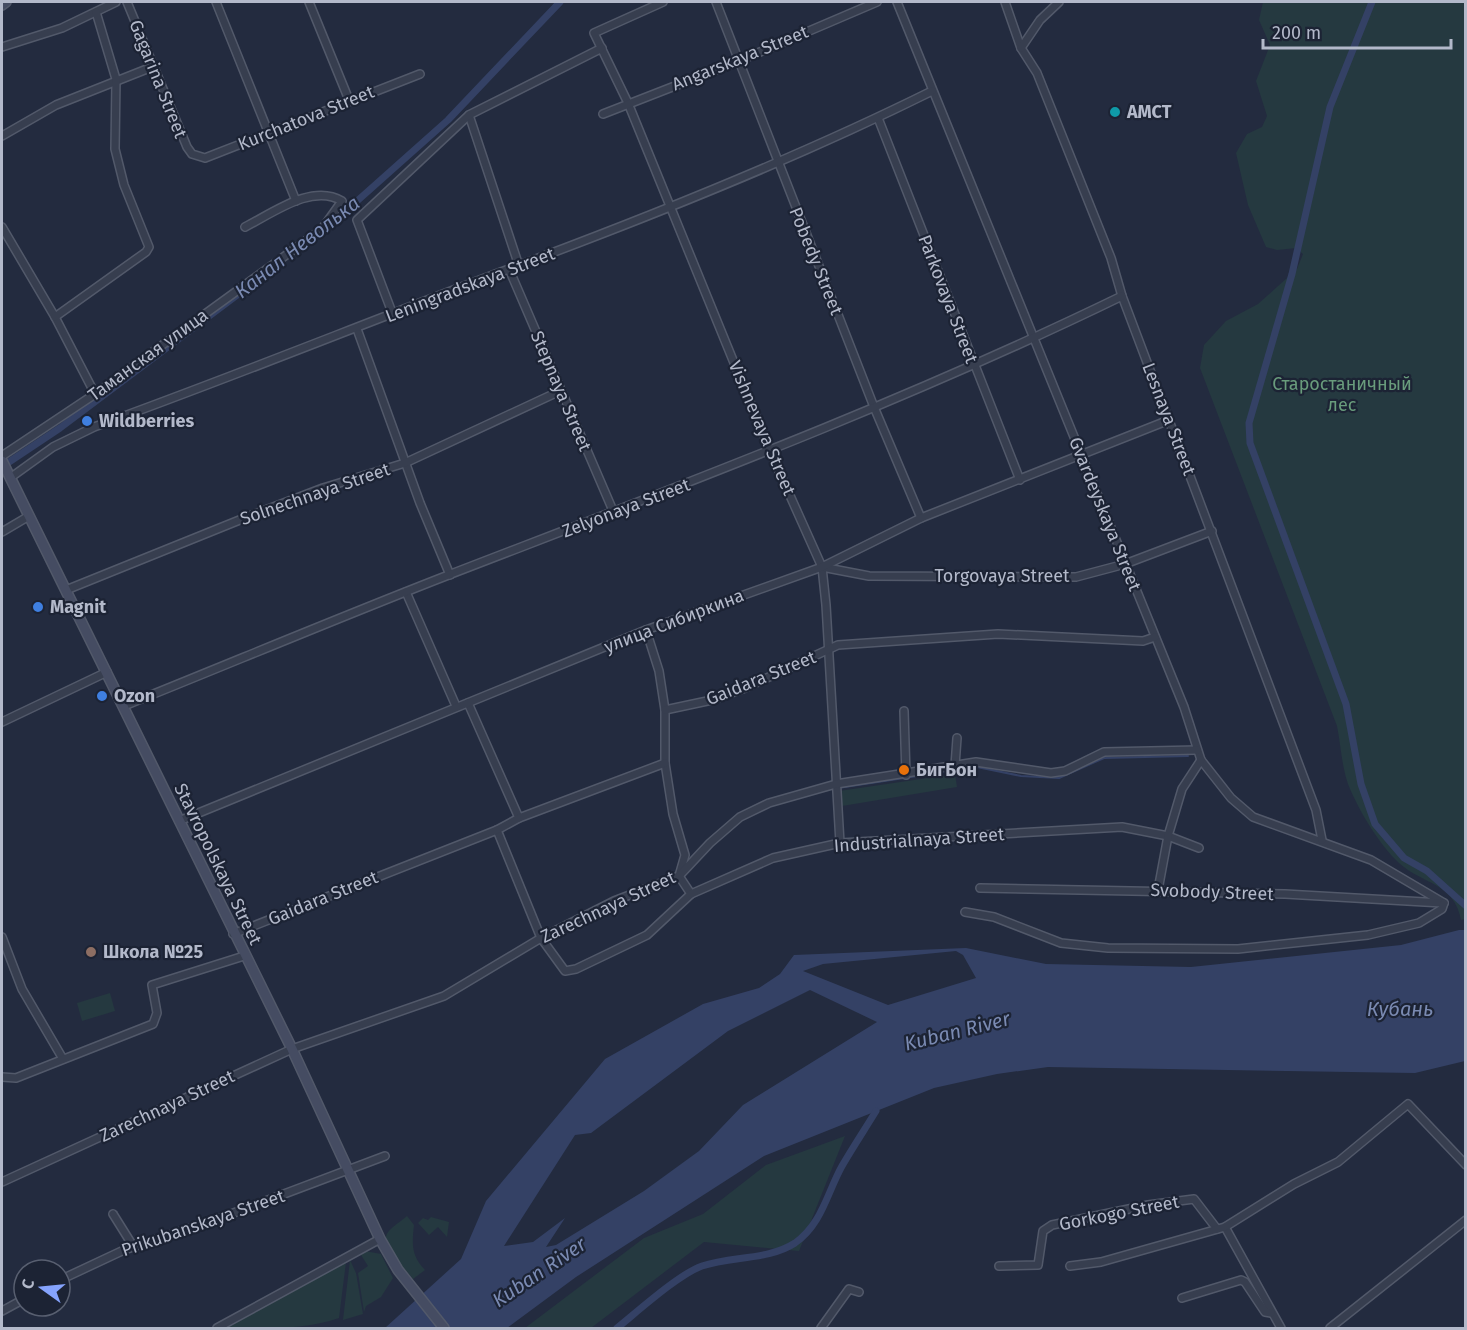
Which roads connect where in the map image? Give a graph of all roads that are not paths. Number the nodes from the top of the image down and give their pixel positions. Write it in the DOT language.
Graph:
graph roads {
  1 [pos="6,2"];
  2 [pos="116,2"];
  3 [pos="127,2"];
  4 [pos="216,2"];
  5 [pos="309,2"];
  6 [pos="663,2"];
  7 [pos="716,2"];
  8 [pos="877,2"];
  9 [pos="897,2"];
  10 [pos="1005,2"];
  11 [pos="1059,2"];
  12 [pos="2,5"];
  13 [pos="96,12"];
  14 [pos="2,47"];
  15 [pos="602,48"];
  16 [pos="1021,48"];
  17 [pos="739,61"];
  18 [pos="152,67"];
  19 [pos="420,74"];
  20 [pos="116,79"];
  21 [pos="932,91"];
  22 [pos="349,100"];
  23 [pos="628,103"];
  24 [pos="603,114"];
  25 [pos="469,115"];
  26 [pos="878,118"];
  27 [pos="267,132"];
  28 [pos="2,136"];
  29 [pos="192,154"];
  30 [pos="777,161"];
  31 [pos="296,201"];
  32 [pos="672,205"];
  33 [pos="2,227"];
  34 [pos="245,227"];
  35 [pos="519,266"];
  36 [pos="509,269"];
  37 [pos="1122,296"];
  38 [pos="393,315"];
  39 [pos="55,316"];
  40 [pos="357,329"];
  41 [pos="1035,339"];
  42 [pos="974,366"];
  43 [pos="560,391"];
  44 [pos="95,394"];
  45 [pos="874,407"];
  46 [pos="1169,420"];
  47 [pos="770,451"];
  48 [pos="2,456"];
  49 [pos="1081,456"];
  50 [pos="2,461"];
  51 [pos="405,464"];
  52 [pos="9,477"];
  53 [pos="1020,480"];
  54 [pos="614,513"];
  55 [pos="28,516"];
  56 [pos="921,518"];
  57 [pos="1212,531"];
  58 [pos="2,532"];
  59 [pos="1125,564"];
  60 [pos="822,567"];
  61 [pos="450,575"];
  62 [pos="66,590"];
  63 [pos="406,592"];
  64 [pos="646,630"];
  65 [pos="1155,637"];
  66 [pos="829,651"];
  67 [pos="107,672"];
  68 [pos="468,703"];
  69 [pos="124,706"];
  70 [pos="456,706"];
  71 [pos="665,710"];
  72 [pos="904,711"];
  73 [pos="2,722"];
  74 [pos="957,738"];
  75 [pos="1197,750"];
  76 [pos="1201,760"];
  77 [pos="665,763"];
  78 [pos="955,766"];
  79 [pos="906,775"];
  80 [pos="836,784"];
  81 [pos="519,818"];
  82 [pos="179,821"];
  83 [pos="497,830"];
  84 [pos="1168,836"];
  85 [pos="1322,840"];
  86 [pos="840,843"];
  87 [pos="1199,848"];
  88 [pos="679,876"];
  89 [pos="980,888"];
  90 [pos="1158,890"];
  91 [pos="692,894"];
  92 [pos="1444,903"];
  93 [pos="965,912"];
  94 [pos="233,934"];
  95 [pos="2,938"];
  96 [pos="541,938"];
  97 [pos="244,956"];
  98 [pos="292,1049"];
  99 [pos="63,1059"];
  100 [pos="2,1077"];
  101 [pos="385,1156"];
  102 [pos="1466,1165"];
  103 [pos="349,1170"];
  104 [pos="2,1182"];
  105 [pos="113,1214"];
  106 [pos="1466,1220"];
  107 [pos="1221,1228"];
  108 [pos="380,1239"];
  109 [pos="133,1246"];
  110 [pos="999,1266"];
  111 [pos="1070,1266"];
  112 [pos="72,1274"];
  113 [pos="859,1292"];
  114 [pos="1182,1298"];
  115 [pos="1271,1312"];
  116 [pos="218,1329"];
  117 [pos="444,1329"];
  118 [pos="823,1329"];
  119 [pos="1281,1329"];
  120 [pos="1330,1329"];
  1 -- 12 [label="main road"];
  2 -- 13 [label="street"];
  3 -- 18 [label="street, Gagarina Street"];
  4 -- 27 [label="street"];
  5 -- 22 [label="street"];
  6 -- 15 [label="street, Vishnevaya Street"];
  7 -- 17 [label="street, Pobedy Street"];
  8 -- 17 [label="street, Angarskaya Street"];
  9 -- 21 [label="street, Gvardeyskaya Street"];
  10 -- 16 [label="street, Lesnaya Street"];
  11 -- 16 [label="street"];
  13 -- 14 [label="street"];
  13 -- 20 [label="street"];
  15 -- 23 [label="street, Vishnevaya Street"];
  15 -- 25 [label="street"];
  16 -- 37 [label="street, Lesnaya Street"];
  17 -- 23 [label="street, Angarskaya Street"];
  17 -- 30 [label="street, Pobedy Street"];
  18 -- 20 [label="street"];
  18 -- 29 [label="street, Gagarina Street"];
  19 -- 22 [label="street, Kurchatova Street"];
  20 -- 28 [label="street"];
  20 -- 39 [label="street"];
  21 -- 26 [label="street, Leningradskaya Street"];
  21 -- 41 [label="street, Gvardeyskaya Street"];
  22 -- 27 [label="street, Kurchatova Street"];
  23 -- 24 [label="street, Angarskaya Street"];
  23 -- 32 [label="street, Vishnevaya Street"];
  25 -- 35 [label="street"];
  25 -- 38 [label="street"];
  26 -- 30 [label="street, Leningradskaya Street"];
  26 -- 42 [label="street, Parkovaya Street"];
  27 -- 29 [label="street, Kurchatova Street"];
  27 -- 31 [label="street"];
  30 -- 32 [label="street, Leningradskaya Street"];
  30 -- 45 [label="street, Pobedy Street"];
  31 -- 34 [label="street"];
  31 -- 44 [label="street, Таманская улица"];
  32 -- 35 [label="street, Leningradskaya Street"];
  32 -- 47 [label="street, Vishnevaya Street"];
  33 -- 39 [label="street"];
  35 -- 36 [label="street, Leningradskaya Street"];
  36 -- 38 [label="street, Leningradskaya Street"];
  36 -- 43 [label="street, Stepnaya Street"];
  37 -- 41 [label="street, Zelyonaya Street"];
  37 -- 46 [label="street, Lesnaya Street"];
  38 -- 40 [label="street, Leningradskaya Street"];
  39 -- 44 [label="street"];
  40 -- 51 [label="street"];
  40 -- 52 [label="street, Leningradskaya Street"];
  41 -- 42 [label="street, Zelyonaya Street"];
  41 -- 49 [label="street, Gvardeyskaya Street"];
  42 -- 45 [label="street, Zelyonaya Street"];
  42 -- 53 [label="street, Parkovaya Street"];
  43 -- 51 [label="street, Solnechnaya Street"];
  43 -- 54 [label="street, Stepnaya Street"];
  44 -- 48 [label="street, Таманская улица"];
  45 -- 47 [label="street, Zelyonaya Street"];
  45 -- 56 [label="street, Pobedy Street"];
  46 -- 49 [label="street, улица Сибиркина"];
  46 -- 57 [label="street, Lesnaya Street"];
  47 -- 54 [label="street, Zelyonaya Street"];
  47 -- 60 [label="street, Vishnevaya Street"];
  49 -- 53 [label="street, улица Сибиркина"];
  49 -- 59 [label="street, Gvardeyskaya Street"];
  50 -- 52 [label="main road, Stavropolskaya Street"];
  51 -- 61 [label="street"];
  51 -- 62 [label="street, Solnechnaya Street"];
  52 -- 55 [label="main road, Stavropolskaya Street"];
  53 -- 56 [label="street, улица Сибиркина"];
  54 -- 61 [label="street, Zelyonaya Street"];
  55 -- 58 [label="street"];
  55 -- 62 [label="main road, Stavropolskaya Street"];
  56 -- 60 [label="street, улица Сибиркина"];
  57 -- 59 [label="street, Torgovaya Street"];
  57 -- 85 [label="street, Lesnaya Street"];
  59 -- 60 [label="street, Torgovaya Street"];
  59 -- 65 [label="street, Gvardeyskaya Street"];
  60 -- 64 [label="street, улица Сибиркина"];
  60 -- 66 [label="street, Vishnevaya Street"];
  61 -- 63 [label="street, Zelyonaya Street"];
  62 -- 67 [label="main road, Stavropolskaya Street"];
  63 -- 69 [label="street, Zelyonaya Street"];
  63 -- 70 [label="street"];
  64 -- 68 [label="street, улица Сибиркина"];
  64 -- 71 [label="street"];
  65 -- 66 [label="street, Gaidara Street"];
  65 -- 75 [label="street, Gvardeyskaya Street"];
  66 -- 71 [label="street, Gaidara Street"];
  66 -- 80 [label="street, Vishnevaya Street"];
  67 -- 69 [label="main road, Stavropolskaya Street"];
  67 -- 73 [label="street"];
  68 -- 70 [label="street, улица Сибиркина"];
  68 -- 81 [label="street"];
  69 -- 82 [label="main road, Stavropolskaya Street"];
  70 -- 82 [label="street, улица Сибиркина"];
  71 -- 77 [label="street"];
  72 -- 79 [label="street"];
  74 -- 78 [label="street"];
  75 -- 76 [label="street, Gvardeyskaya Street"];
  75 -- 78 [label="street, Zarechnaya Street"];
  76 -- 84 [label="street"];
  76 -- 85 [label="street, Gvardeyskaya Street"];
  77 -- 81 [label="street, Gaidara Street"];
  77 -- 88 [label="street"];
  78 -- 79 [label="street, Zarechnaya Street"];
  79 -- 80 [label="street, Zarechnaya Street"];
  80 -- 86 [label="street, Vishnevaya Street"];
  80 -- 88 [label="street, Zarechnaya Street"];
  81 -- 83 [label="street, Gaidara Street"];
  82 -- 94 [label="main road, Stavropolskaya Street"];
  83 -- 94 [label="street, Gaidara Street"];
  83 -- 96 [label="street, Industrialnaya Street"];
  84 -- 86 [label="street, Industrialnaya Street"];
  84 -- 87 [label="street, Industrialnaya Street"];
  84 -- 90 [label="street"];
  85 -- 92 [label="street, Gvardeyskaya Street"];
  86 -- 91 [label="street, Industrialnaya Street"];
  88 -- 91 [label="street"];
  88 -- 96 [label="street, Zarechnaya Street"];
  89 -- 90 [label="street, Svobody Street"];
  90 -- 92 [label="street, Svobody Street"];
  91 -- 96 [label="street, Industrialnaya Street"];
  92 -- 93 [label="street"];
  94 -- 97 [label="main road, Stavropolskaya Street"];
  95 -- 99 [label="street"];
  96 -- 98 [label="street, Zarechnaya Street"];
  97 -- 98 [label="main road, Stavropolskaya Street"];
  97 -- 99 [label="street"];
  98 -- 103 [label="main road, Stavropolskaya Street"];
  98 -- 104 [label="street, Zarechnaya Street"];
  99 -- 100 [label="street"];
  101 -- 103 [label="street, Prikubanskaya Street"];
  102 -- 107 [label="street"];
  103 -- 108 [label="main road, Stavropolskaya Street"];
  103 -- 109 [label="street, Prikubanskaya Street"];
  105 -- 109 [label="street"];
  106 -- 120 [label="street"];
  107 -- 110 [label="street, Gorkogo Street"];
  107 -- 111 [label="street"];
  107 -- 115 [label="street, Gorkogo Street"];
  108 -- 116 [label="street"];
  108 -- 117 [label="main road, Stavropolskaya Street"];
  109 -- 112 [label="street, Prikubanskaya Street"];
  113 -- 118 [label="street"];
  114 -- 115 [label="street, Gorkogo Street"];
  115 -- 119 [label="street, Gorkogo Street"];
}
